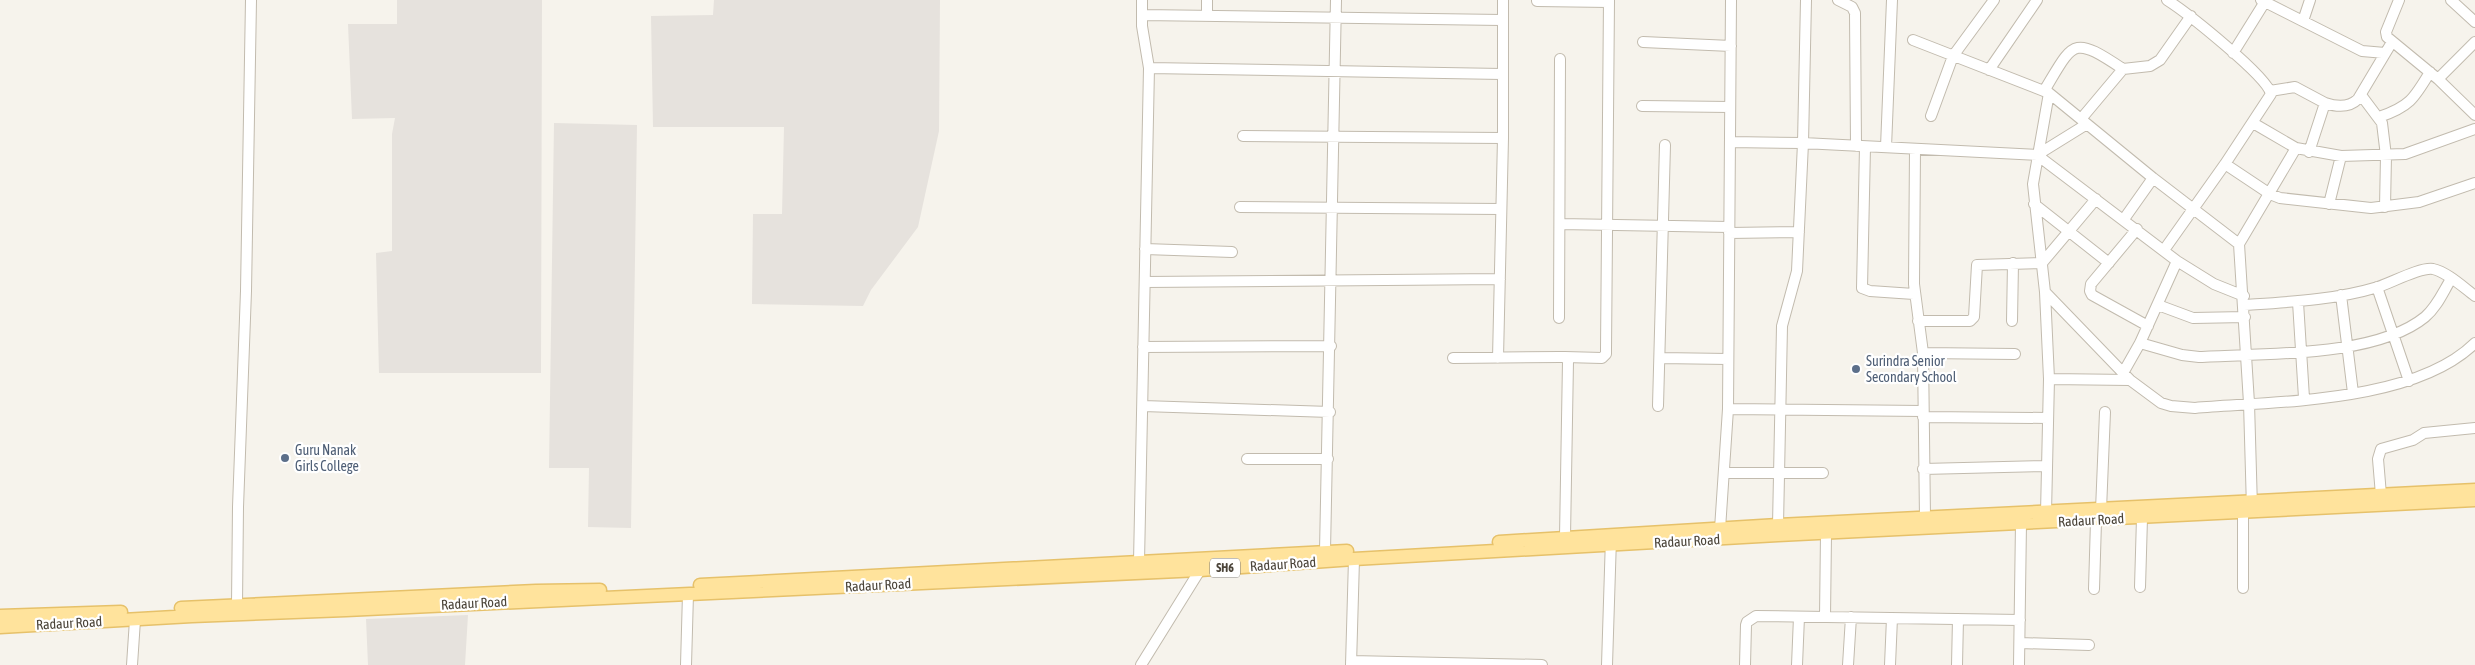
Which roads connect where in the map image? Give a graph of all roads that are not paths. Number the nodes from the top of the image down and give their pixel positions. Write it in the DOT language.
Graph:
graph roads {
  1 [pos="251,0"];
  2 [pos="1142,0"];
  3 [pos="1207,0"];
  4 [pos="1336,0"];
  5 [pos="1503,0"];
  6 [pos="1731,0"];
  7 [pos="1806,0"];
  8 [pos="1838,0"];
  9 [pos="1892,0"];
  10 [pos="1994,0"];
  11 [pos="2037,0"];
  12 [pos="2167,0"];
  13 [pos="2310,0"];
  14 [pos="2451,0"];
  15 [pos="1536,1"];
  16 [pos="1609,1"];
  17 [pos="2264,1"];
  18 [pos="2397,1"];
  19 [pos="1142,15"];
  20 [pos="1207,16"];
  21 [pos="2191,16"];
  22 [pos="1335,19"];
  23 [pos="1502,20"];
  24 [pos="2303,21"];
  25 [pos="2475,22"];
  26 [pos="1912,40"];
  27 [pos="1643,42"];
  28 [pos="2392,42"];
  29 [pos="2475,42"];
  30 [pos="1731,46"];
  31 [pos="2233,53"];
  32 [pos="2385,53"];
  33 [pos="1953,56"];
  34 [pos="1560,59"];
  35 [pos="1149,68"];
  36 [pos="2123,69"];
  37 [pos="1989,70"];
  38 [pos="1334,71"];
  39 [pos="2430,72"];
  40 [pos="1502,74"];
  41 [pos="2438,79"];
  42 [pos="2270,90"];
  43 [pos="2046,92"];
  44 [pos="2361,95"];
  45 [pos="2325,103"];
  46 [pos="1642,106"];
  47 [pos="1730,107"];
  48 [pos="2474,112"];
  49 [pos="1932,116"];
  50 [pos="2379,117"];
  51 [pos="2084,122"];
  52 [pos="2253,123"];
  53 [pos="2475,129"];
  54 [pos="1243,136"];
  55 [pos="1332,138"];
  56 [pos="1503,138"];
  57 [pos="1730,142"];
  58 [pos="1803,144"];
  59 [pos="1665,145"];
  60 [pos="1860,146"];
  61 [pos="1886,147"];
  62 [pos="2296,148"];
  63 [pos="1915,149"];
  64 [pos="2309,152"];
  65 [pos="2037,155"];
  66 [pos="2341,156"];
  67 [pos="2386,156"];
  68 [pos="2225,164"];
  69 [pos="2153,178"];
  70 [pos="2475,183"];
  71 [pos="2270,194"];
  72 [pos="2096,199"];
  73 [pos="2034,204"];
  74 [pos="2329,204"];
  75 [pos="1240,207"];
  76 [pos="2385,207"];
  77 [pos="1331,208"];
  78 [pos="2194,208"];
  79 [pos="1501,209"];
  80 [pos="2124,219"];
  81 [pos="1560,224"];
  82 [pos="1609,224"];
  83 [pos="1663,225"];
  84 [pos="2137,229"];
  85 [pos="1729,230"];
  86 [pos="1799,232"];
  87 [pos="2070,232"];
  88 [pos="2239,244"];
  89 [pos="1145,249"];
  90 [pos="2164,250"];
  91 [pos="1232,252"];
  92 [pos="2177,261"];
  93 [pos="2013,263"];
  94 [pos="2042,263"];
  95 [pos="2109,263"];
  96 [pos="1331,279"];
  97 [pos="1500,279"];
  98 [pos="2451,279"];
  99 [pos="1145,282"];
  100 [pos="2377,287"];
  101 [pos="2045,292"];
  102 [pos="1914,294"];
  103 [pos="2341,295"];
  104 [pos="2475,296"];
  105 [pos="2244,300"];
  106 [pos="2298,302"];
  107 [pos="2158,305"];
  108 [pos="2245,316"];
  109 [pos="1559,318"];
  110 [pos="1918,321"];
  111 [pos="2012,321"];
  112 [pos="2148,326"];
  113 [pos="2392,335"];
  114 [pos="2140,343"];
  115 [pos="2475,343"];
  116 [pos="1331,346"];
  117 [pos="1144,347"];
  118 [pos="2349,347"];
  119 [pos="2301,351"];
  120 [pos="1923,353"];
  121 [pos="2015,354"];
  122 [pos="2247,354"];
  123 [pos="1565,357"];
  124 [pos="1453,358"];
  125 [pos="1498,358"];
  126 [pos="1660,358"];
  127 [pos="1728,359"];
  128 [pos="2126,376"];
  129 [pos="2049,380"];
  130 [pos="2409,381"];
  131 [pos="2354,393"];
  132 [pos="2304,398"];
  133 [pos="2250,403"];
  134 [pos="1143,406"];
  135 [pos="1658,406"];
  136 [pos="1728,409"];
  137 [pos="1781,410"];
  138 [pos="1330,412"];
  139 [pos="2105,412"];
  140 [pos="1923,414"];
  141 [pos="2048,418"];
  142 [pos="2475,428"];
  143 [pos="1247,459"];
  144 [pos="1328,459"];
  145 [pos="2047,466"];
  146 [pos="1923,469"];
  147 [pos="1823,472"];
  148 [pos="1724,473"];
  149 [pos="1779,474"];
  150 [pos="2475,490"];
  151 [pos="2381,496"];
  152 [pos="2475,500"];
  153 [pos="2249,509"];
  154 [pos="2046,513"];
  155 [pos="2099,515"];
  156 [pos="1925,518"];
  157 [pos="2142,518"];
  158 [pos="2021,523"];
  159 [pos="1778,525"];
  160 [pos="1720,529"];
  161 [pos="1826,534"];
  162 [pos="1566,537"];
  163 [pos="1611,540"];
  164 [pos="1325,551"];
  165 [pos="1354,559"];
  166 [pos="1139,562"];
  167 [pos="1200,570"];
  168 [pos="2140,587"];
  169 [pos="2243,588"];
  170 [pos="2094,589"];
  171 [pos="688,594"];
  172 [pos="238,605"];
  173 [pos="0,616"];
  174 [pos="1799,617"];
  175 [pos="1825,617"];
  176 [pos="1851,617"];
  177 [pos="1892,618"];
  178 [pos="1958,619"];
  179 [pos="135,620"];
  180 [pos="2020,620"];
  181 [pos="0,627"];
  182 [pos="2020,643"];
  183 [pos="2089,646"];
  184 [pos="1351,663"];
  185 [pos="132,665"];
  186 [pos="686,665"];
  187 [pos="1141,665"];
  188 [pos="1542,665"];
  189 [pos="1607,665"];
  190 [pos="1745,665"];
  191 [pos="1797,665"];
  192 [pos="1848,665"];
  193 [pos="1890,665"];
  194 [pos="1957,665"];
  195 [pos="2019,665"];
  1 -- 172 [label="street"];
  2 -- 19 [label="street"];
  3 -- 20 [label="street"];
  4 -- 22 [label="street"];
  5 -- 23 [label="street"];
  6 -- 30 [label="street"];
  7 -- 58 [label="street"];
  8 -- 60 [label="street"];
  9 -- 61 [label="street"];
  10 -- 33 [label="street"];
  11 -- 37 [label="street"];
  12 -- 21 [label="street"];
  13 -- 24 [label="street"];
  14 -- 25 [label="street"];
  15 -- 16 [label="street"];
  16 -- 82 [label="street"];
  17 -- 24 [label="street"];
  17 -- 31 [label="street"];
  18 -- 28 [label="street"];
  19 -- 20 [label="street"];
  19 -- 35 [label="street"];
  20 -- 22 [label="street"];
  21 -- 31 [label="street"];
  21 -- 36 [label="street"];
  22 -- 23 [label="street"];
  22 -- 38 [label="street"];
  23 -- 40 [label="street"];
  24 -- 32 [label="street"];
  26 -- 33 [label="street"];
  27 -- 30 [label="street"];
  28 -- 32 [label="street"];
  28 -- 39 [label="street"];
  29 -- 41 [label="street"];
  30 -- 47 [label="street"];
  31 -- 42 [label="street"];
  32 -- 44 [label="street"];
  33 -- 37 [label="street"];
  33 -- 49 [label="street"];
  34 -- 81 [label="street"];
  35 -- 38 [label="street"];
  35 -- 89 [label="street"];
  36 -- 43 [label="street"];
  36 -- 51 [label="street"];
  37 -- 43 [label="street"];
  38 -- 40 [label="street"];
  38 -- 55 [label="street"];
  39 -- 41 [label="street"];
  39 -- 50 [label="street"];
  40 -- 56 [label="street"];
  41 -- 48 [label="street"];
  42 -- 45 [label="street"];
  42 -- 52 [label="street"];
  43 -- 51 [label="street"];
  43 -- 65 [label="street"];
  44 -- 45 [label="street"];
  44 -- 50 [label="street"];
  45 -- 64 [label="street"];
  46 -- 47 [label="street"];
  47 -- 57 [label="street"];
  50 -- 67 [label="street"];
  51 -- 65 [label="street"];
  51 -- 69 [label="street"];
  52 -- 62 [label="street"];
  52 -- 68 [label="street"];
  53 -- 67 [label="street"];
  54 -- 55 [label="street"];
  55 -- 56 [label="street"];
  55 -- 77 [label="street"];
  56 -- 79 [label="street"];
  57 -- 58 [label="street"];
  57 -- 85 [label="street"];
  58 -- 60 [label="street"];
  58 -- 86 [label="street"];
  59 -- 83 [label="street"];
  60 -- 61 [label="street"];
  60 -- 102 [label="street"];
  61 -- 63 [label="street"];
  62 -- 64 [label="street"];
  62 -- 71 [label="street"];
  63 -- 65 [label="street"];
  63 -- 102 [label="street"];
  64 -- 66 [label="street"];
  65 -- 72 [label="street"];
  65 -- 73 [label="street"];
  66 -- 67 [label="street"];
  66 -- 74 [label="street"];
  67 -- 76 [label="street"];
  68 -- 71 [label="street"];
  68 -- 78 [label="street"];
  69 -- 78 [label="street"];
  69 -- 80 [label="street"];
  70 -- 76 [label="street"];
  71 -- 74 [label="street"];
  71 -- 88 [label="street"];
  72 -- 80 [label="street"];
  72 -- 87 [label="street"];
  73 -- 87 [label="street"];
  73 -- 94 [label="street"];
  74 -- 76 [label="street"];
  75 -- 77 [label="street"];
  77 -- 79 [label="street"];
  77 -- 96 [label="street"];
  78 -- 88 [label="street"];
  78 -- 90 [label="street"];
  79 -- 97 [label="street"];
  80 -- 84 [label="street"];
  81 -- 82 [label="street"];
  81 -- 109 [label="street"];
  82 -- 83 [label="street"];
  82 -- 123 [label="street"];
  83 -- 85 [label="street"];
  83 -- 126 [label="street"];
  84 -- 90 [label="street"];
  84 -- 95 [label="street"];
  85 -- 86 [label="street"];
  85 -- 127 [label="street"];
  86 -- 137 [label="street"];
  87 -- 94 [label="street"];
  87 -- 95 [label="street"];
  88 -- 105 [label="street"];
  89 -- 91 [label="street"];
  89 -- 99 [label="street"];
  90 -- 92 [label="street"];
  92 -- 105 [label="street"];
  92 -- 107 [label="street"];
  93 -- 94 [label="street"];
  93 -- 110 [label="street"];
  93 -- 111 [label="street"];
  94 -- 101 [label="street"];
  95 -- 112 [label="street"];
  96 -- 97 [label="street"];
  96 -- 99 [label="street"];
  96 -- 116 [label="street"];
  97 -- 125 [label="street"];
  98 -- 100 [label="street"];
  98 -- 104 [label="street"];
  98 -- 113 [label="street"];
  99 -- 117 [label="street"];
  100 -- 103 [label="street"];
  100 -- 113 [label="street"];
  101 -- 128 [label="street"];
  101 -- 129 [label="street"];
  102 -- 110 [label="street"];
  103 -- 106 [label="street"];
  103 -- 118 [label="street"];
  105 -- 106 [label="street"];
  105 -- 108 [label="street"];
  106 -- 119 [label="street"];
  107 -- 108 [label="street"];
  107 -- 112 [label="street"];
  108 -- 122 [label="street"];
  110 -- 120 [label="street"];
  112 -- 114 [label="street"];
  113 -- 118 [label="street"];
  113 -- 130 [label="street"];
  114 -- 122 [label="street"];
  114 -- 128 [label="street"];
  115 -- 130 [label="street"];
  116 -- 117 [label="street"];
  116 -- 138 [label="street"];
  117 -- 134 [label="street"];
  118 -- 119 [label="street"];
  118 -- 131 [label="street"];
  119 -- 122 [label="street"];
  119 -- 132 [label="street"];
  120 -- 121 [label="street"];
  120 -- 140 [label="street"];
  122 -- 133 [label="street"];
  123 -- 125 [label="street"];
  123 -- 162 [label="street"];
  124 -- 125 [label="street"];
  126 -- 127 [label="street"];
  126 -- 135 [label="street"];
  127 -- 136 [label="street"];
  128 -- 129 [label="street"];
  128 -- 133 [label="street"];
  129 -- 141 [label="street"];
  130 -- 131 [label="street"];
  131 -- 132 [label="street"];
  132 -- 133 [label="street"];
  133 -- 153 [label="street"];
  134 -- 138 [label="street"];
  134 -- 166 [label="street"];
  136 -- 137 [label="street"];
  136 -- 148 [label="street"];
  137 -- 140 [label="street"];
  137 -- 149 [label="street"];
  138 -- 144 [label="street"];
  139 -- 155 [label="street"];
  140 -- 141 [label="street"];
  140 -- 146 [label="street"];
  141 -- 145 [label="street"];
  142 -- 151 [label="street"];
  143 -- 144 [label="street"];
  144 -- 164 [label="street"];
  145 -- 146 [label="street"];
  145 -- 154 [label="street"];
  146 -- 156 [label="street"];
  147 -- 149 [label="street"];
  148 -- 149 [label="street"];
  148 -- 160 [label="street"];
  149 -- 159 [label="street"];
  150 -- 151 [label="main road, Radaur Road / SH6"];
  151 -- 153 [label="main road, Radaur Road / SH6"];
  152 -- 153 [label="main road, Radaur Road / SH6"];
  153 -- 155 [label="main road, Radaur Road / SH6"];
  153 -- 157 [label="main road, Radaur Road / SH6"];
  153 -- 169 [label="street"];
  154 -- 155 [label="main road, Radaur Road / SH6"];
  154 -- 156 [label="main road, Radaur Road / SH6"];
  155 -- 157 [label="main road, Radaur Road / SH6"];
  155 -- 158 [label="main road, Radaur Road / SH6"];
  155 -- 170 [label="street"];
  156 -- 159 [label="main road, Radaur Road / SH6"];
  157 -- 168 [label="street"];
  158 -- 161 [label="main road, Radaur Road / SH6"];
  158 -- 180 [label="street"];
  159 -- 160 [label="main road, Radaur Road / SH6"];
  160 -- 163 [label="main road, Radaur Road / SH6"];
  161 -- 163 [label="main road, Radaur Road / SH6"];
  161 -- 175 [label="street"];
  162 -- 163 [label="main road, Radaur Road / SH6"];
  162 -- 164 [label="main road, Radaur Road / SH6"];
  163 -- 165 [label="main road, Radaur Road / SH6"];
  163 -- 189 [label="street"];
  164 -- 166 [label="main road, Radaur Road / SH6"];
  165 -- 167 [label="main road, Radaur Road / SH6"];
  165 -- 184 [label="street"];
  166 -- 172 [label="main road, Radaur Road / SH6"];
  167 -- 171 [label="main road, Radaur Road / SH6"];
  167 -- 187 [label="street"];
  171 -- 179 [label="main road, Radaur Road / SH6"];
  171 -- 186 [label="street"];
  172 -- 173 [label="main road, Radaur Road / SH6"];
  174 -- 175 [label="street"];
  174 -- 190 [label="street"];
  174 -- 191 [label="street"];
  175 -- 176 [label="street"];
  176 -- 177 [label="street"];
  176 -- 192 [label="street"];
  177 -- 178 [label="street"];
  177 -- 193 [label="street"];
  178 -- 180 [label="street"];
  178 -- 194 [label="street"];
  179 -- 181 [label="main road, Radaur Road / SH6"];
  179 -- 185 [label="street"];
  180 -- 182 [label="street"];
  182 -- 183 [label="street"];
  182 -- 195 [label="street"];
  184 -- 188 [label="street"];
}
